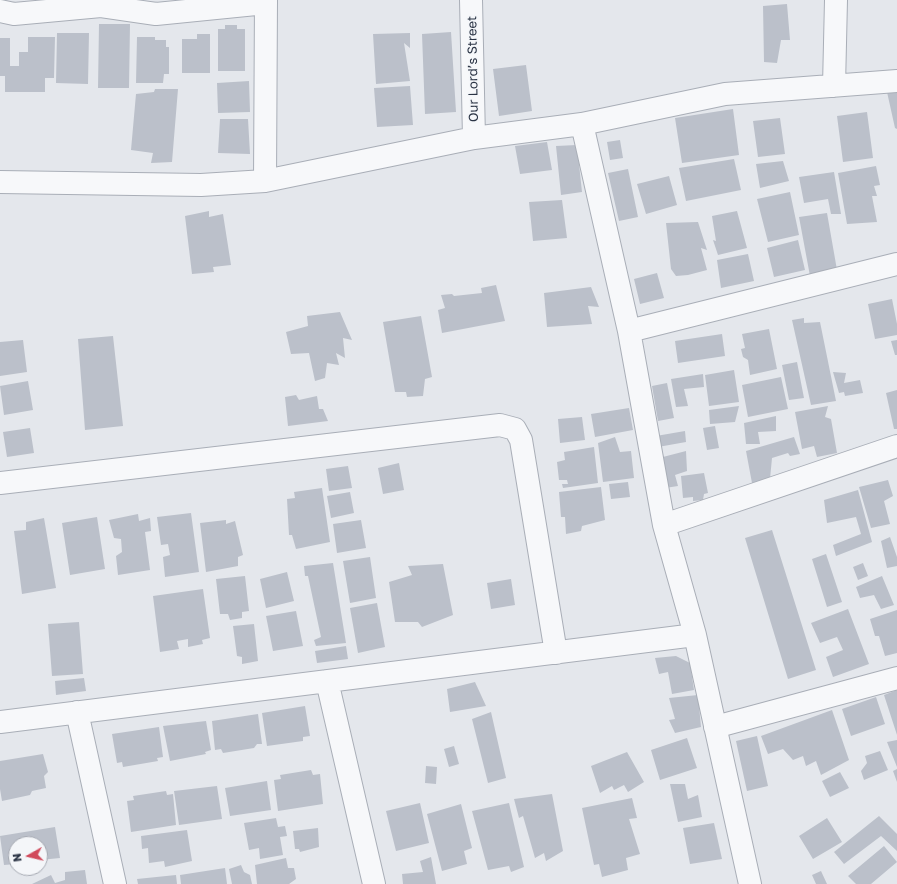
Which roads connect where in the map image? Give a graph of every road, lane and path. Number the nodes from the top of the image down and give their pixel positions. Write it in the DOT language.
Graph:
graph roads {
  1 [pos="471,0"];
  2 [pos="836,0"];
  3 [pos="266,1"];
  4 [pos="0,11"];
  5 [pos="897,81"];
  6 [pos="834,86"];
  7 [pos="582,124"];
  8 [pos="474,138"];
  9 [pos="265,181"];
  10 [pos="0,182"];
  11 [pos="897,264"];
  12 [pos="629,331"];
  13 [pos="897,446"];
  14 [pos="0,483"];
  15 [pos="664,525"];
  16 [pos="695,635"];
  17 [pos="556,653"];
  18 [pos="897,678"];
  19 [pos="327,681"];
  20 [pos="77,712"];
  21 [pos="0,722"];
  22 [pos="715,727"];
  23 [pos="115,884"];
  24 [pos="374,884"];
  25 [pos="750,884"];
  1 -- 8 [label="street, Our Lord’s Street"];
  2 -- 6 [label="street"];
  3 -- 4 [label="street"];
  3 -- 9 [label="street"];
  5 -- 6 [label="street"];
  6 -- 7 [label="street"];
  7 -- 8 [label="street"];
  7 -- 12 [label="street"];
  8 -- 9 [label="street"];
  9 -- 10 [label="street"];
  11 -- 12 [label="street"];
  12 -- 15 [label="street"];
  13 -- 15 [label="street"];
  14 -- 17 [label="street"];
  15 -- 16 [label="street"];
  16 -- 17 [label="street"];
  16 -- 22 [label="street"];
  17 -- 19 [label="street"];
  18 -- 22 [label="street"];
  19 -- 20 [label="street"];
  19 -- 24 [label="street"];
  20 -- 21 [label="street"];
  20 -- 23 [label="street"];
  22 -- 25 [label="street"];
}
